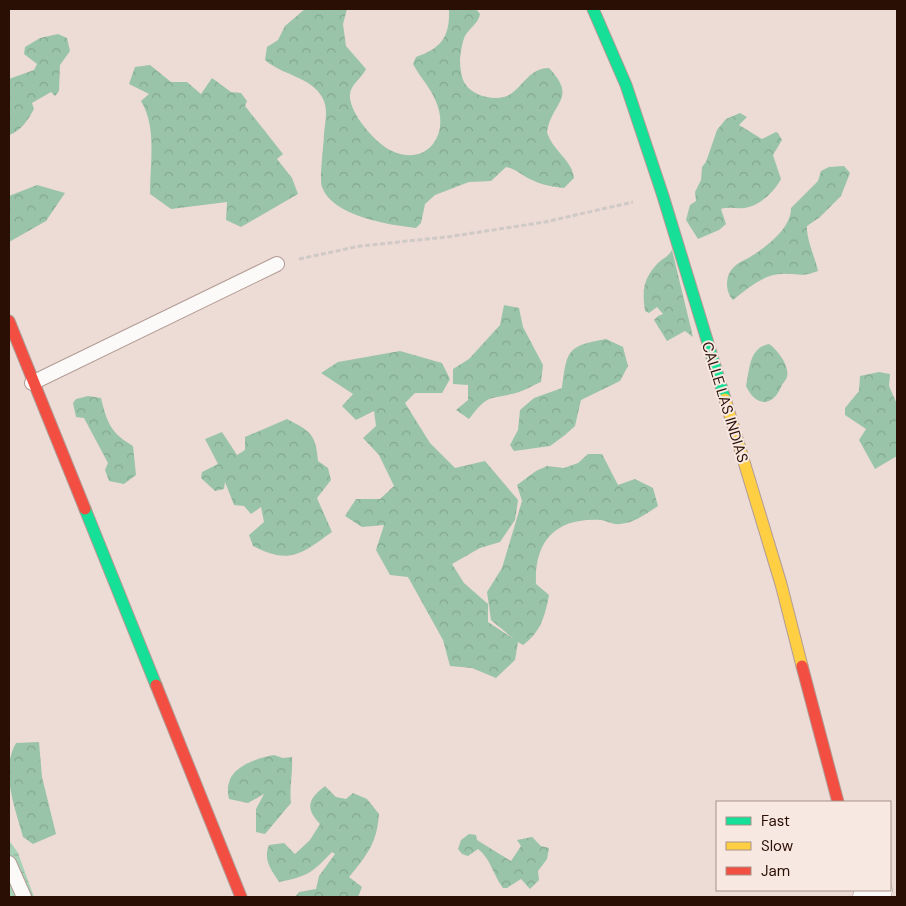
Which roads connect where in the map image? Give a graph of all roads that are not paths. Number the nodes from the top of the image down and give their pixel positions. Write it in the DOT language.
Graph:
graph roads {
  1 [pos="592,9"];
  2 [pos="277,264"];
  3 [pos="9,321"];
  4 [pos="32,383"];
  5 [pos="838,801"];
  6 [pos="9,863"];
  7 [pos="24,897"];
  8 [pos="242,897"];
  1 -- 5 [label="street, CALLE LAS INDIAS"];
  2 -- 4 [label="lane"];
  3 -- 4 [label="street"];
  4 -- 8 [label="street"];
  6 -- 7 [label="lane"];
}
